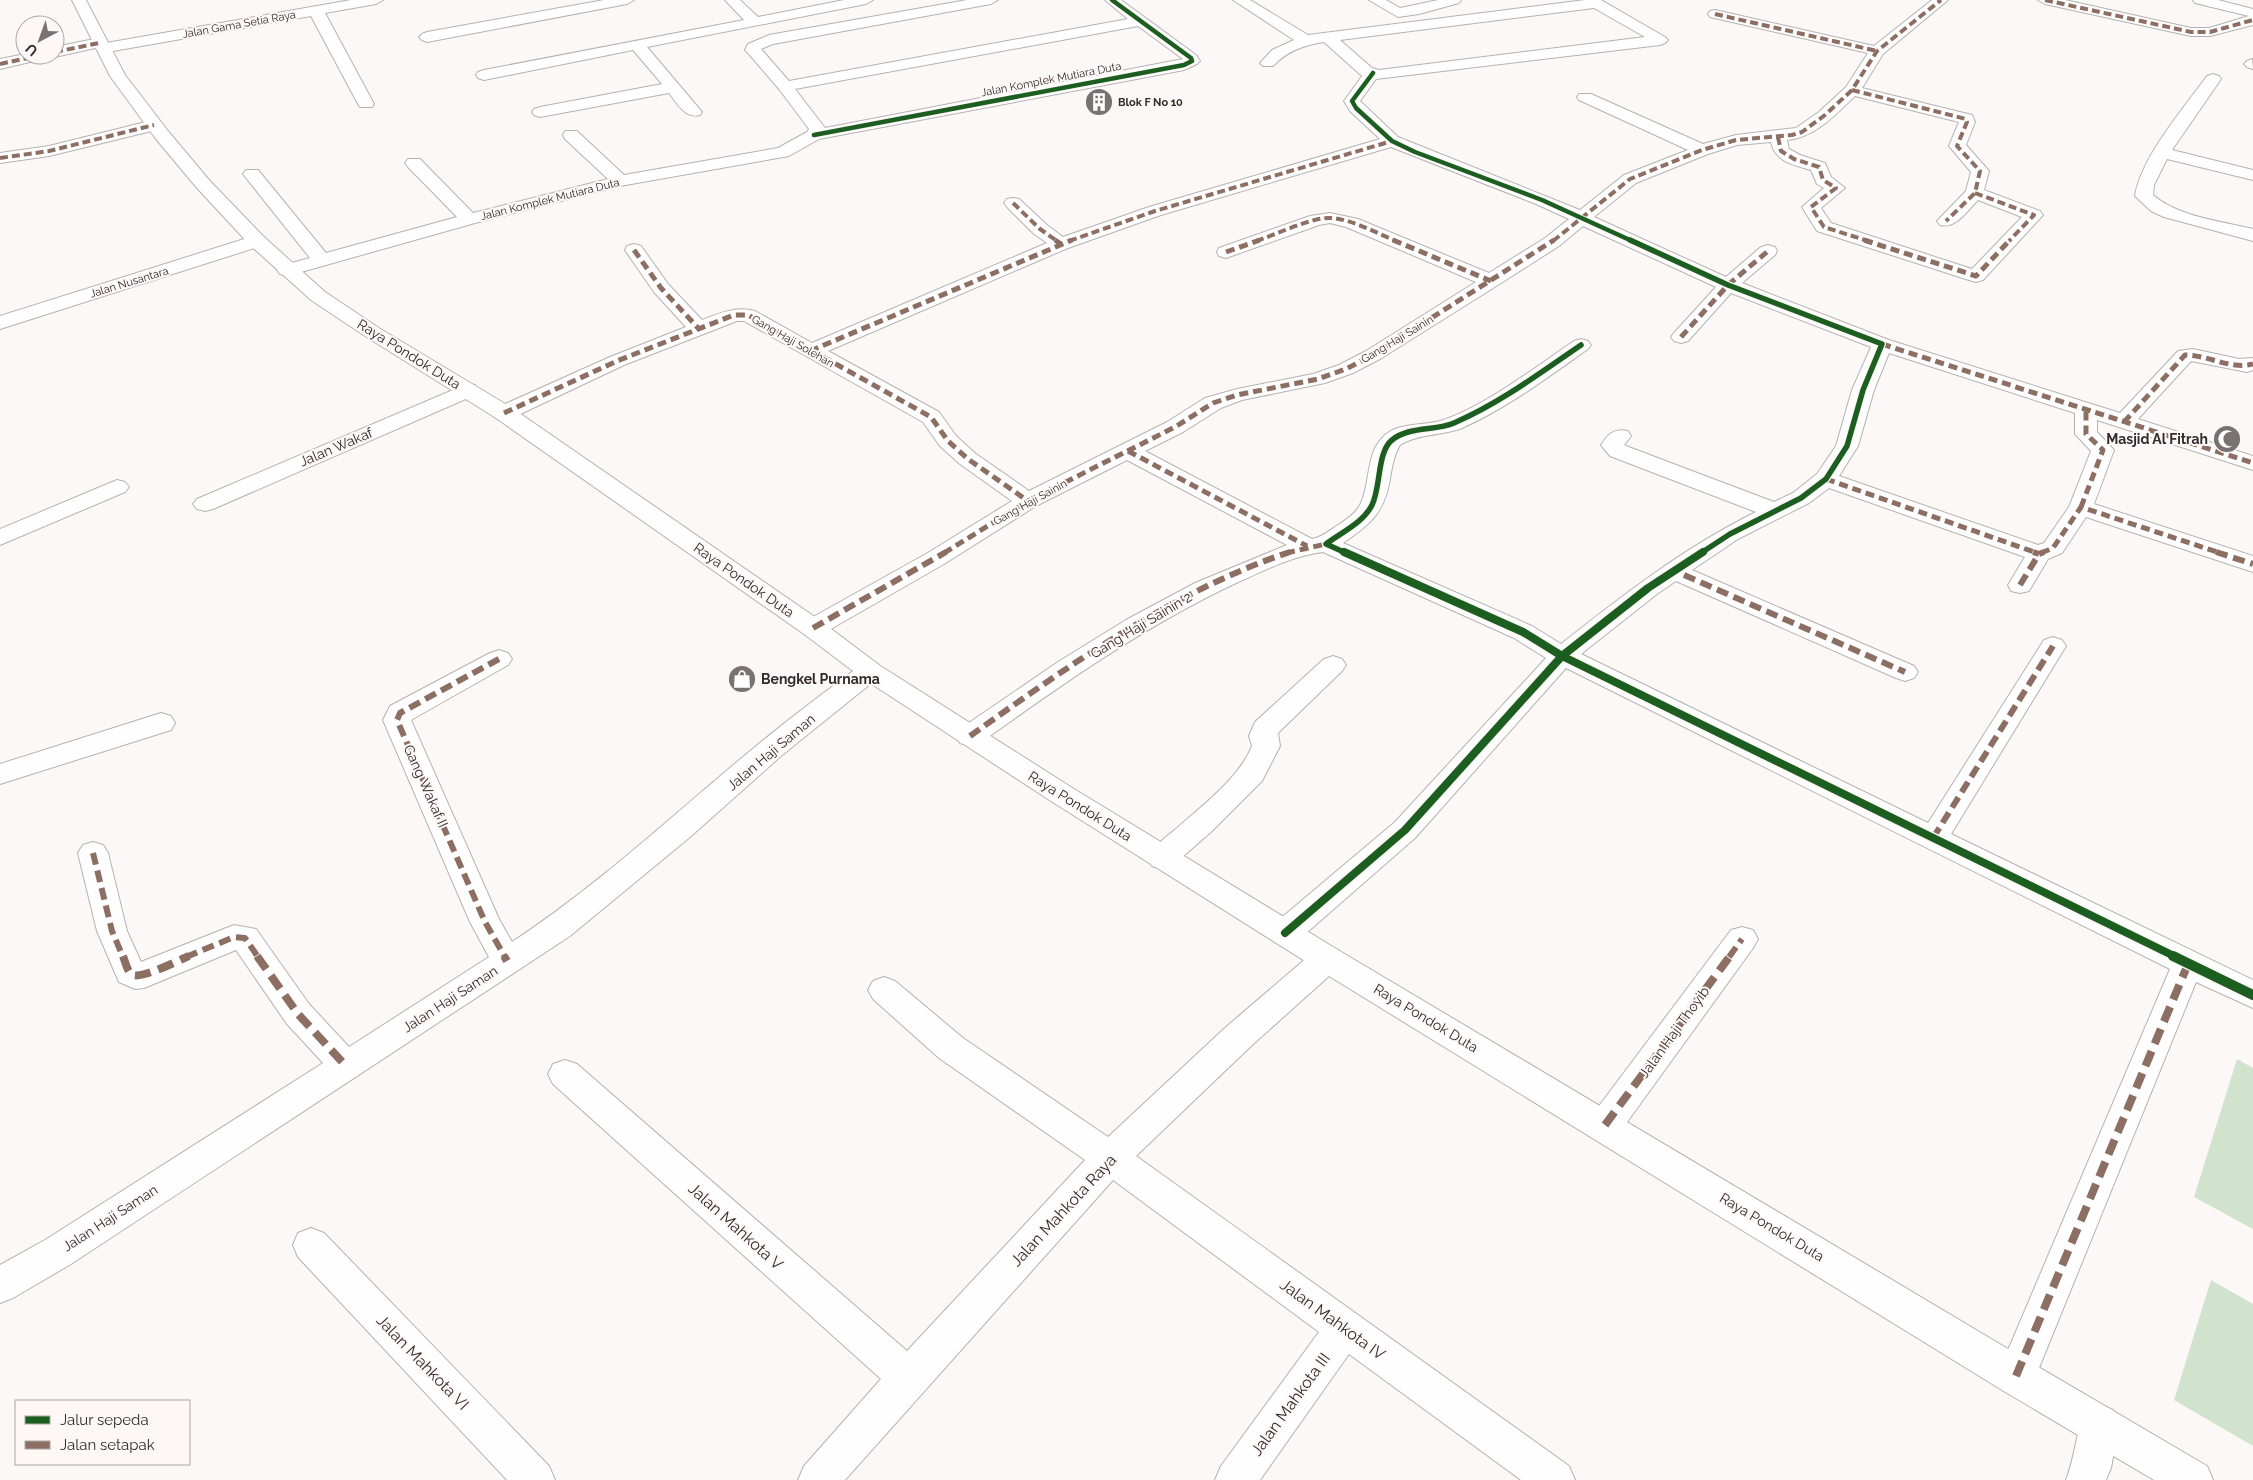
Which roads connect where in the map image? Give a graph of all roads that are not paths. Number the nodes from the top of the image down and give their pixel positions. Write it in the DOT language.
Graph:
graph roads {
  1 [pos="79,0"];
  2 [pos="376,0"];
  3 [pos="627,0"];
  4 [pos="732,0"];
  5 [pos="866,0"];
  6 [pos="991,0"];
  7 [pos="1112,0"];
  8 [pos="1240,0"];
  9 [pos="1376,0"];
  10 [pos="1454,0"];
  11 [pos="1941,0"];
  12 [pos="2045,0"];
  13 [pos="2200,0"];
  14 [pos="316,11"];
  15 [pos="2253,13"];
  16 [pos="1715,14"];
  17 [pos="2253,20"];
  18 [pos="1140,21"];
  19 [pos="755,22"];
  20 [pos="1326,36"];
  21 [pos="428,37"];
  22 [pos="1305,40"];
  23 [pos="637,45"];
  24 [pos="101,46"];
  25 [pos="65,51"];
  26 [pos="1877,51"];
  27 [pos="15,61"];
  28 [pos="1268,62"];
  29 [pos="0,64"];
  30 [pos="1373,74"];
  31 [pos="484,75"];
  32 [pos="2213,79"];
  33 [pos="785,86"];
  34 [pos="673,87"];
  35 [pos="1852,90"];
  36 [pos="1585,97"];
  37 [pos="366,104"];
  38 [pos="540,112"];
  39 [pos="694,112"];
  40 [pos="154,125"];
  41 [pos="571,135"];
  42 [pos="1778,137"];
  43 [pos="1392,141"];
  44 [pos="805,142"];
  45 [pos="1702,150"];
  46 [pos="2161,153"];
  47 [pos="0,158"];
  48 [pos="414,163"];
  49 [pos="252,174"];
  50 [pos="2253,174"];
  51 [pos="620,181"];
  52 [pos="1975,193"];
  53 [pos="1013,203"];
  54 [pos="1582,218"];
  55 [pos="469,219"];
  56 [pos="1946,221"];
  57 [pos="2253,235"];
  58 [pos="257,241"];
  59 [pos="1061,244"];
  60 [pos="634,250"];
  61 [pos="1768,251"];
  62 [pos="1226,252"];
  63 [pos="322,260"];
  64 [pos="287,270"];
  65 [pos="1491,281"];
  66 [pos="1728,285"];
  67 [pos="0,323"];
  68 [pos="699,329"];
  69 [pos="1681,337"];
  70 [pos="1581,344"];
  71 [pos="1882,344"];
  72 [pos="810,351"];
  73 [pos="2253,364"];
  74 [pos="467,390"];
  75 [pos="2086,409"];
  76 [pos="504,413"];
  77 [pos="2124,422"];
  78 [pos="1620,436"];
  79 [pos="1128,451"];
  80 [pos="2253,463"];
  81 [pos="1826,479"];
  82 [pos="117,488"];
  83 [pos="1028,501"];
  84 [pos="205,504"];
  85 [pos="2081,507"];
  86 [pos="1775,512"];
  87 [pos="0,538"];
  88 [pos="1316,545"];
  89 [pos="2039,554"];
  90 [pos="2253,564"];
  91 [pos="1674,571"];
  92 [pos="2020,585"];
  93 [pos="813,628"];
  94 [pos="2053,646"];
  95 [pos="1562,656"];
  96 [pos="499,660"];
  97 [pos="1333,665"];
  98 [pos="870,671"];
  99 [pos="1905,672"];
  100 [pos="161,723"];
  101 [pos="970,736"];
  102 [pos="0,774"];
  103 [pos="1933,838"];
  104 [pos="93,852"];
  105 [pos="1162,858"];
  106 [pos="1285,933"];
  107 [pos="1742,939"];
  108 [pos="1328,959"];
  109 [pos="507,961"];
  110 [pos="2188,964"];
  111 [pos="884,990"];
  112 [pos="2253,995"];
  113 [pos="346,1066"];
  114 [pos="565,1074"];
  115 [pos="1605,1125"];
  116 [pos="1110,1158"];
  117 [pos="311,1245"];
  118 [pos="0,1285"];
  119 [pos="1345,1328"];
  120 [pos="2016,1376"];
  121 [pos="908,1378"];
  122 [pos="2099,1424"];
  123 [pos="535,1480"];
  124 [pos="818,1480"];
  125 [pos="1235,1480"];
  126 [pos="1555,1480"];
  127 [pos="2086,1480"];
  128 [pos="2193,1480"];
  1 -- 24 [label="street, Raya Pondok Duta"];
  2 -- 14 [label="street, Jalan Gama Setia Raya"];
  3 -- 21 [label="street"];
  4 -- 19 [label="street"];
  5 -- 19 [label="street"];
  6 -- 33 [label="street"];
  7 -- 18 [label="street, Jalan Komplek Mutiara Duta"];
  8 -- 22 [label="street"];
  9 -- 10 [label="street"];
  11 -- 26 [label="street, Gang Haji Sainin"];
  12 -- 17 [label="street"];
  13 -- 15 [label="street"];
  14 -- 24 [label="street, Jalan Gama Setia Raya"];
  14 -- 37 [label="street"];
  16 -- 26 [label="street"];
  18 -- 33 [label="street"];
  18 -- 44 [label="street, Jalan Komplek Mutiara Duta"];
  19 -- 23 [label="street"];
  20 -- 22 [label="street"];
  20 -- 30 [label="street"];
  20 -- 30 [label="street"];
  22 -- 28 [label="street"];
  23 -- 31 [label="street"];
  23 -- 34 [label="street"];
  24 -- 25 [label="street, Jalan Gama Setia Raya"];
  24 -- 40 [label="street, Raya Pondok Duta"];
  26 -- 35 [label="street, Gang Haji Sainin"];
  27 -- 29 [label="street"];
  30 -- 43 [label="street"];
  32 -- 46 [label="street"];
  33 -- 44 [label="street"];
  34 -- 38 [label="street"];
  34 -- 39 [label="street"];
  35 -- 42 [label="street, Gang Haji Sainin"];
  35 -- 52 [label="street"];
  36 -- 45 [label="street"];
  40 -- 47 [label="street"];
  40 -- 58 [label="street, Raya Pondok Duta"];
  41 -- 51 [label="street"];
  42 -- 45 [label="street, Gang Haji Sainin"];
  42 -- 52 [label="street"];
  43 -- 54 [label="street"];
  43 -- 59 [label="street"];
  44 -- 51 [label="street, Jalan Komplek Mutiara Duta"];
  45 -- 54 [label="street, Gang Haji Sainin"];
  46 -- 50 [label="street"];
  46 -- 57 [label="street"];
  48 -- 55 [label="street"];
  49 -- 63 [label="street"];
  51 -- 55 [label="street, Jalan Komplek Mutiara Duta"];
  52 -- 56 [label="street"];
  53 -- 59 [label="street"];
  54 -- 65 [label="street, Gang Haji Sainin"];
  54 -- 66 [label="street"];
  55 -- 63 [label="street, Jalan Komplek Mutiara Duta"];
  58 -- 64 [label="street, Raya Pondok Duta"];
  58 -- 67 [label="street, Jalan Nusantara"];
  59 -- 72 [label="street"];
  60 -- 68 [label="street"];
  61 -- 66 [label="street"];
  62 -- 65 [label="street"];
  63 -- 64 [label="street, Jalan Komplek Mutiara Duta"];
  64 -- 74 [label="street, Raya Pondok Duta"];
  65 -- 79 [label="street, Gang Haji Sainin"];
  66 -- 69 [label="street"];
  66 -- 71 [label="street"];
  68 -- 72 [label="street, Gang Haji Solehan"];
  68 -- 76 [label="street, Gang Haji Solehan"];
  70 -- 88 [label="street, Gang Haji Sainin 2"];
  71 -- 75 [label="street"];
  71 -- 81 [label="street"];
  72 -- 83 [label="street, Gang Haji Solehan"];
  73 -- 77 [label="street"];
  74 -- 76 [label="street, Raya Pondok Duta"];
  74 -- 84 [label="street, Jalan Wakaf"];
  75 -- 77 [label="street"];
  75 -- 85 [label="street"];
  76 -- 93 [label="street, Raya Pondok Duta"];
  77 -- 80 [label="street"];
  78 -- 86 [label="street"];
  79 -- 83 [label="street, Gang Haji Sainin"];
  79 -- 88 [label="street"];
  81 -- 86 [label="street"];
  81 -- 89 [label="street"];
  82 -- 87 [label="street"];
  83 -- 93 [label="street, Gang Haji Sainin"];
  85 -- 89 [label="street"];
  85 -- 90 [label="street"];
  86 -- 91 [label="street"];
  88 -- 95 [label="street"];
  88 -- 101 [label="street, Gang Haji Sainin 2"];
  89 -- 92 [label="street"];
  91 -- 95 [label="street"];
  91 -- 99 [label="street"];
  93 -- 98 [label="street, Raya Pondok Duta"];
  94 -- 103 [label="street"];
  95 -- 103 [label="street"];
  95 -- 106 [label="street"];
  96 -- 109 [label="street, Gang Wakaf II"];
  97 -- 105 [label="street"];
  98 -- 101 [label="street, Raya Pondok Duta"];
  98 -- 109 [label="street, Jalan Haji Saman"];
  100 -- 102 [label="street"];
  101 -- 105 [label="street, Raya Pondok Duta"];
  103 -- 110 [label="street"];
  104 -- 113 [label="street"];
  105 -- 106 [label="street, Raya Pondok Duta"];
  106 -- 108 [label="street, Raya Pondok Duta"];
  107 -- 115 [label="street, Jalan Haji Thoyib"];
  108 -- 115 [label="street, Raya Pondok Duta"];
  108 -- 116 [label="street, Jalan Mahkota Raya"];
  109 -- 113 [label="street, Jalan Haji Saman"];
  110 -- 112 [label="street"];
  110 -- 120 [label="street"];
  111 -- 116 [label="street, Jalan Mahkota IV"];
  113 -- 118 [label="street, Jalan Haji Saman"];
  114 -- 121 [label="street, Jalan Mahkota V"];
  115 -- 120 [label="street, Raya Pondok Duta"];
  116 -- 119 [label="street, Jalan Mahkota IV"];
  116 -- 121 [label="street, Jalan Mahkota Raya"];
  117 -- 123 [label="street, Jalan Mahkota VI"];
  119 -- 125 [label="street, Jalan Mahkota III"];
  119 -- 126 [label="street, Jalan Mahkota IV"];
  120 -- 122 [label="street, Raya Pondok Duta"];
  121 -- 124 [label="street, Jalan Mahkota Raya"];
  122 -- 127 [label="street"];
  122 -- 128 [label="street, Raya Pondok Duta"];
}
